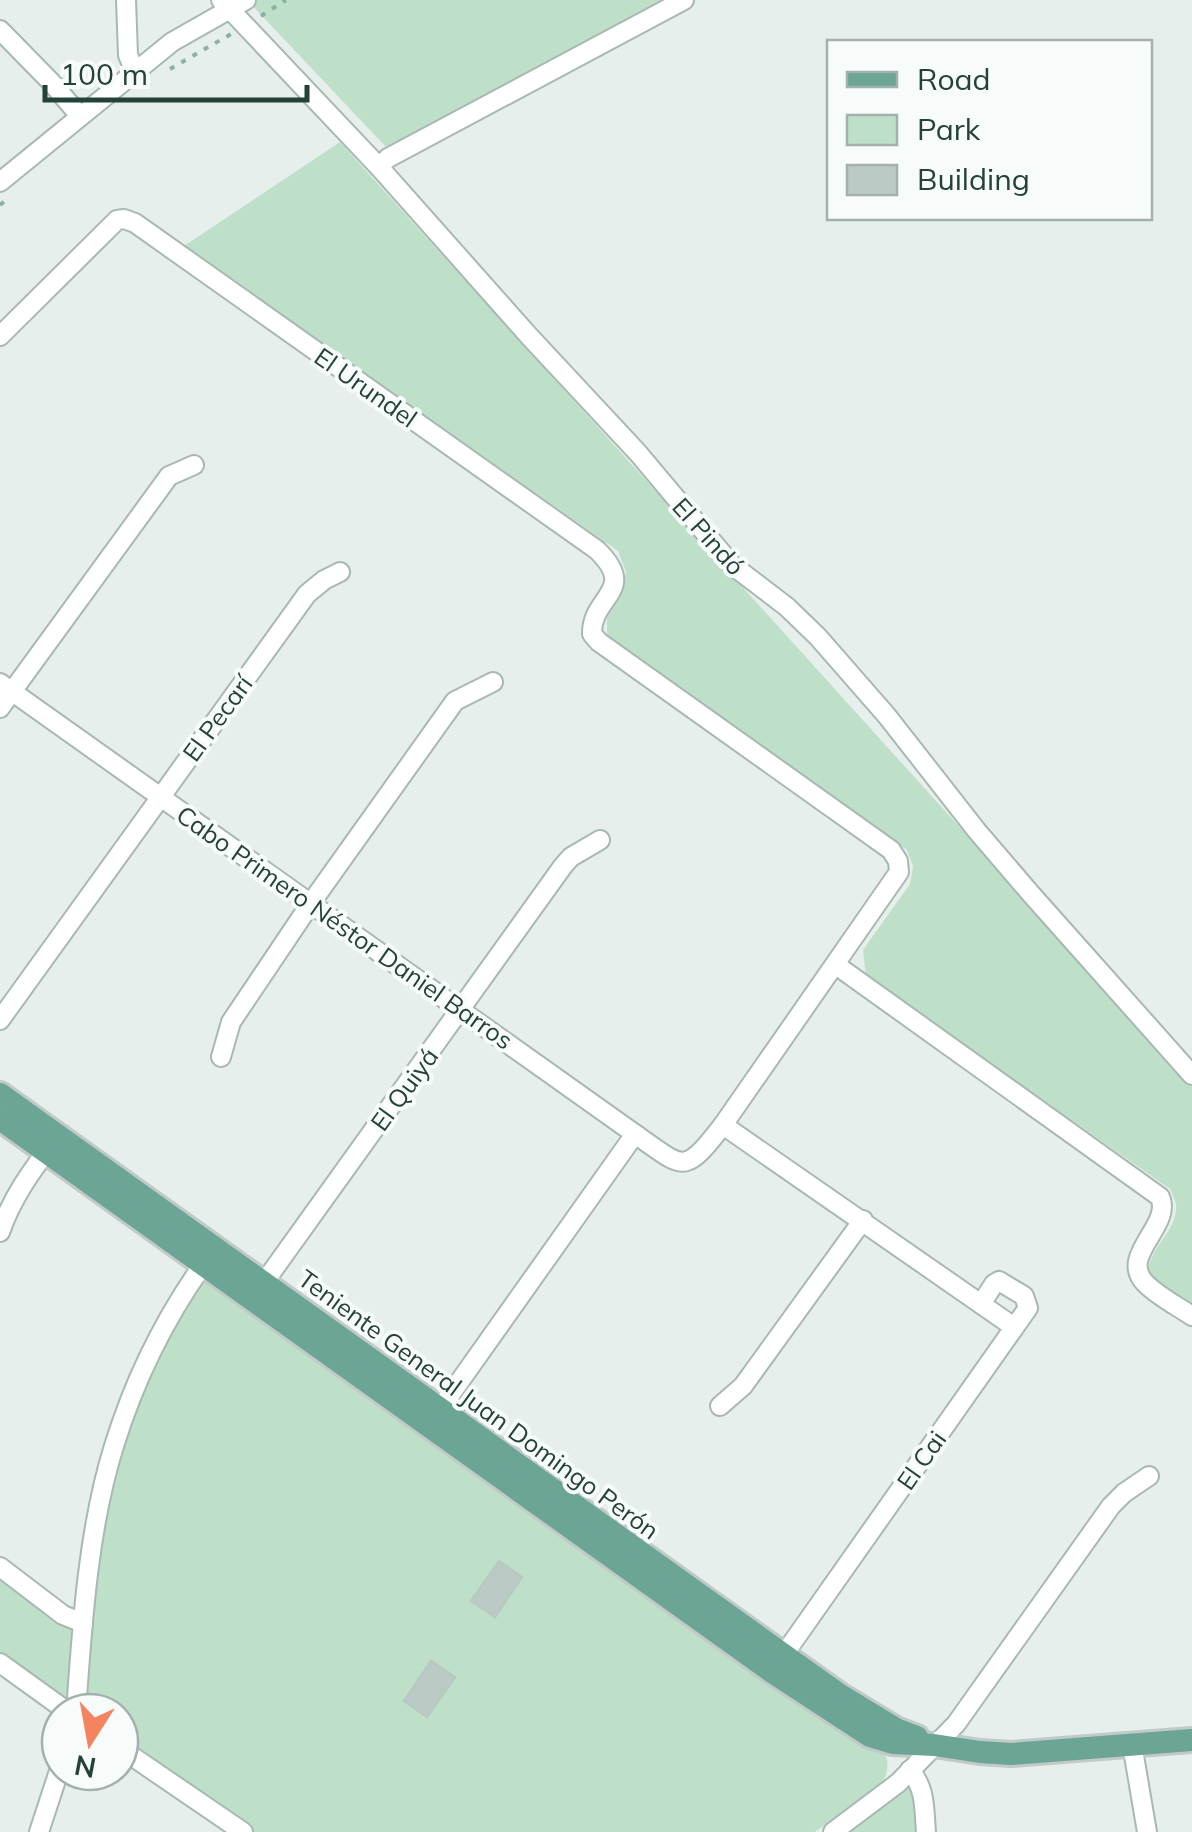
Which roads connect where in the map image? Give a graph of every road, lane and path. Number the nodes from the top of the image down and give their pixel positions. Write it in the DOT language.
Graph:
graph roads {
  1 [pos="126,0"];
  2 [pos="286,0"];
  3 [pos="684,0"];
  4 [pos="232,3"];
  5 [pos="245,26"];
  6 [pos="0,30"];
  7 [pos="171,67"];
  8 [pos="135,72"];
  9 [pos="80,116"];
  10 [pos="378,167"];
  11 [pos="8,187"];
  12 [pos="0,205"];
  13 [pos="0,336"];
  14 [pos="194,464"];
  15 [pos="340,572"];
  16 [pos="492,682"];
  17 [pos="6,688"];
  18 [pos="0,708"];
  19 [pos="161,796"];
  20 [pos="600,840"];
  21 [pos="312,903"];
  22 [pos="836,965"];
  23 [pos="461,1009"];
  24 [pos="0,1020"];
  25 [pos="221,1058"];
  26 [pos="1192,1075"];
  27 [pos="0,1094"];
  28 [pos="0,1119"];
  29 [pos="723,1124"];
  30 [pos="635,1134"];
  31 [pos="52,1144"];
  32 [pos="863,1220"];
  33 [pos="0,1232"];
  34 [pos="209,1257"];
  35 [pos="258,1291"];
  36 [pos="981,1304"];
  37 [pos="1192,1316"];
  38 [pos="1014,1327"];
  39 [pos="720,1406"];
  40 [pos="434,1418"];
  41 [pos="1149,1476"];
  42 [pos="0,1566"];
  43 [pos="83,1623"];
  44 [pos="0,1663"];
  45 [pos="778,1664"];
  46 [pos="43,1692"];
  47 [pos="74,1692"];
  48 [pos="1192,1740"];
  49 [pos="934,1744"];
  50 [pos="1132,1744"];
  51 [pos="140,1762"];
  52 [pos="910,1770"];
  53 [pos="52,1792"];
  54 [pos="39,1832"];
  55 [pos="243,1832"];
  56 [pos="833,1832"];
  57 [pos="926,1832"];
  58 [pos="1147,1832"];
  1 -- 8 [label="street"];
  2 -- 5 [label="path"];
  3 -- 10 [label="street"];
  4 -- 5 [label="street, El Pindó"];
  4 -- 8 [label="street"];
  5 -- 7 [label="path"];
  5 -- 10 [label="street, El Pindó"];
  6 -- 9 [label="street"];
  8 -- 9 [label="street"];
  9 -- 11 [label="street"];
  10 -- 26 [label="street, El Pindó"];
  11 -- 12 [label="path"];
  13 -- 22 [label="street, El Urundel"];
  14 -- 17 [label="street"];
  15 -- 19 [label="street, El Pecarí"];
  16 -- 21 [label="street"];
  17 -- 18 [label="street"];
  17 -- 19 [label="street, Cabo Primero Néstor Daniel Barros"];
  19 -- 21 [label="street, Cabo Primero Néstor Daniel Barros"];
  19 -- 24 [label="street, El Pecarí"];
  20 -- 23 [label="street, El Quiyá"];
  21 -- 23 [label="street, Cabo Primero Néstor Daniel Barros"];
  21 -- 25 [label="street"];
  22 -- 29 [label="street"];
  22 -- 37 [label="street"];
  23 -- 30 [label="street, Cabo Primero Néstor Daniel Barros"];
  23 -- 35 [label="street, El Quiyá"];
  27 -- 31 [label="main road, Teniente General Juan Domingo Perón"];
  28 -- 31 [label="main road, Teniente General Juan Domingo Perón"];
  29 -- 30 [label="street, Cabo Primero Néstor Daniel Barros"];
  29 -- 32 [label="street"];
  30 -- 40 [label="street"];
  31 -- 33 [label="street"];
  31 -- 34 [label="main road, Teniente General Juan Domingo Perón"];
  32 -- 36 [label="street"];
  32 -- 39 [label="street"];
  34 -- 35 [label="main road, Teniente General Juan Domingo Perón"];
  34 -- 43 [label="street"];
  35 -- 40 [label="main road, Teniente General Juan Domingo Perón"];
  36 -- 38 [label="street"];
  36 -- 38 [label="street"];
  38 -- 45 [label="street, El Cai"];
  40 -- 45 [label="main road, Teniente General Juan Domingo Perón"];
  41 -- 49 [label="street"];
  42 -- 43 [label="street"];
  43 -- 47 [label="street"];
  44 -- 46 [label="street"];
  45 -- 49 [label="main road, Teniente General Juan Domingo Perón"];
  48 -- 50 [label="main road, Teniente General Juan Domingo Perón"];
  49 -- 50 [label="main road, Teniente General Juan Domingo Perón"];
  49 -- 52 [label="street"];
  50 -- 58 [label="street"];
  51 -- 55 [label="street"];
  52 -- 56 [label="street"];
  52 -- 57 [label="street"];
  53 -- 54 [label="street"];
}
